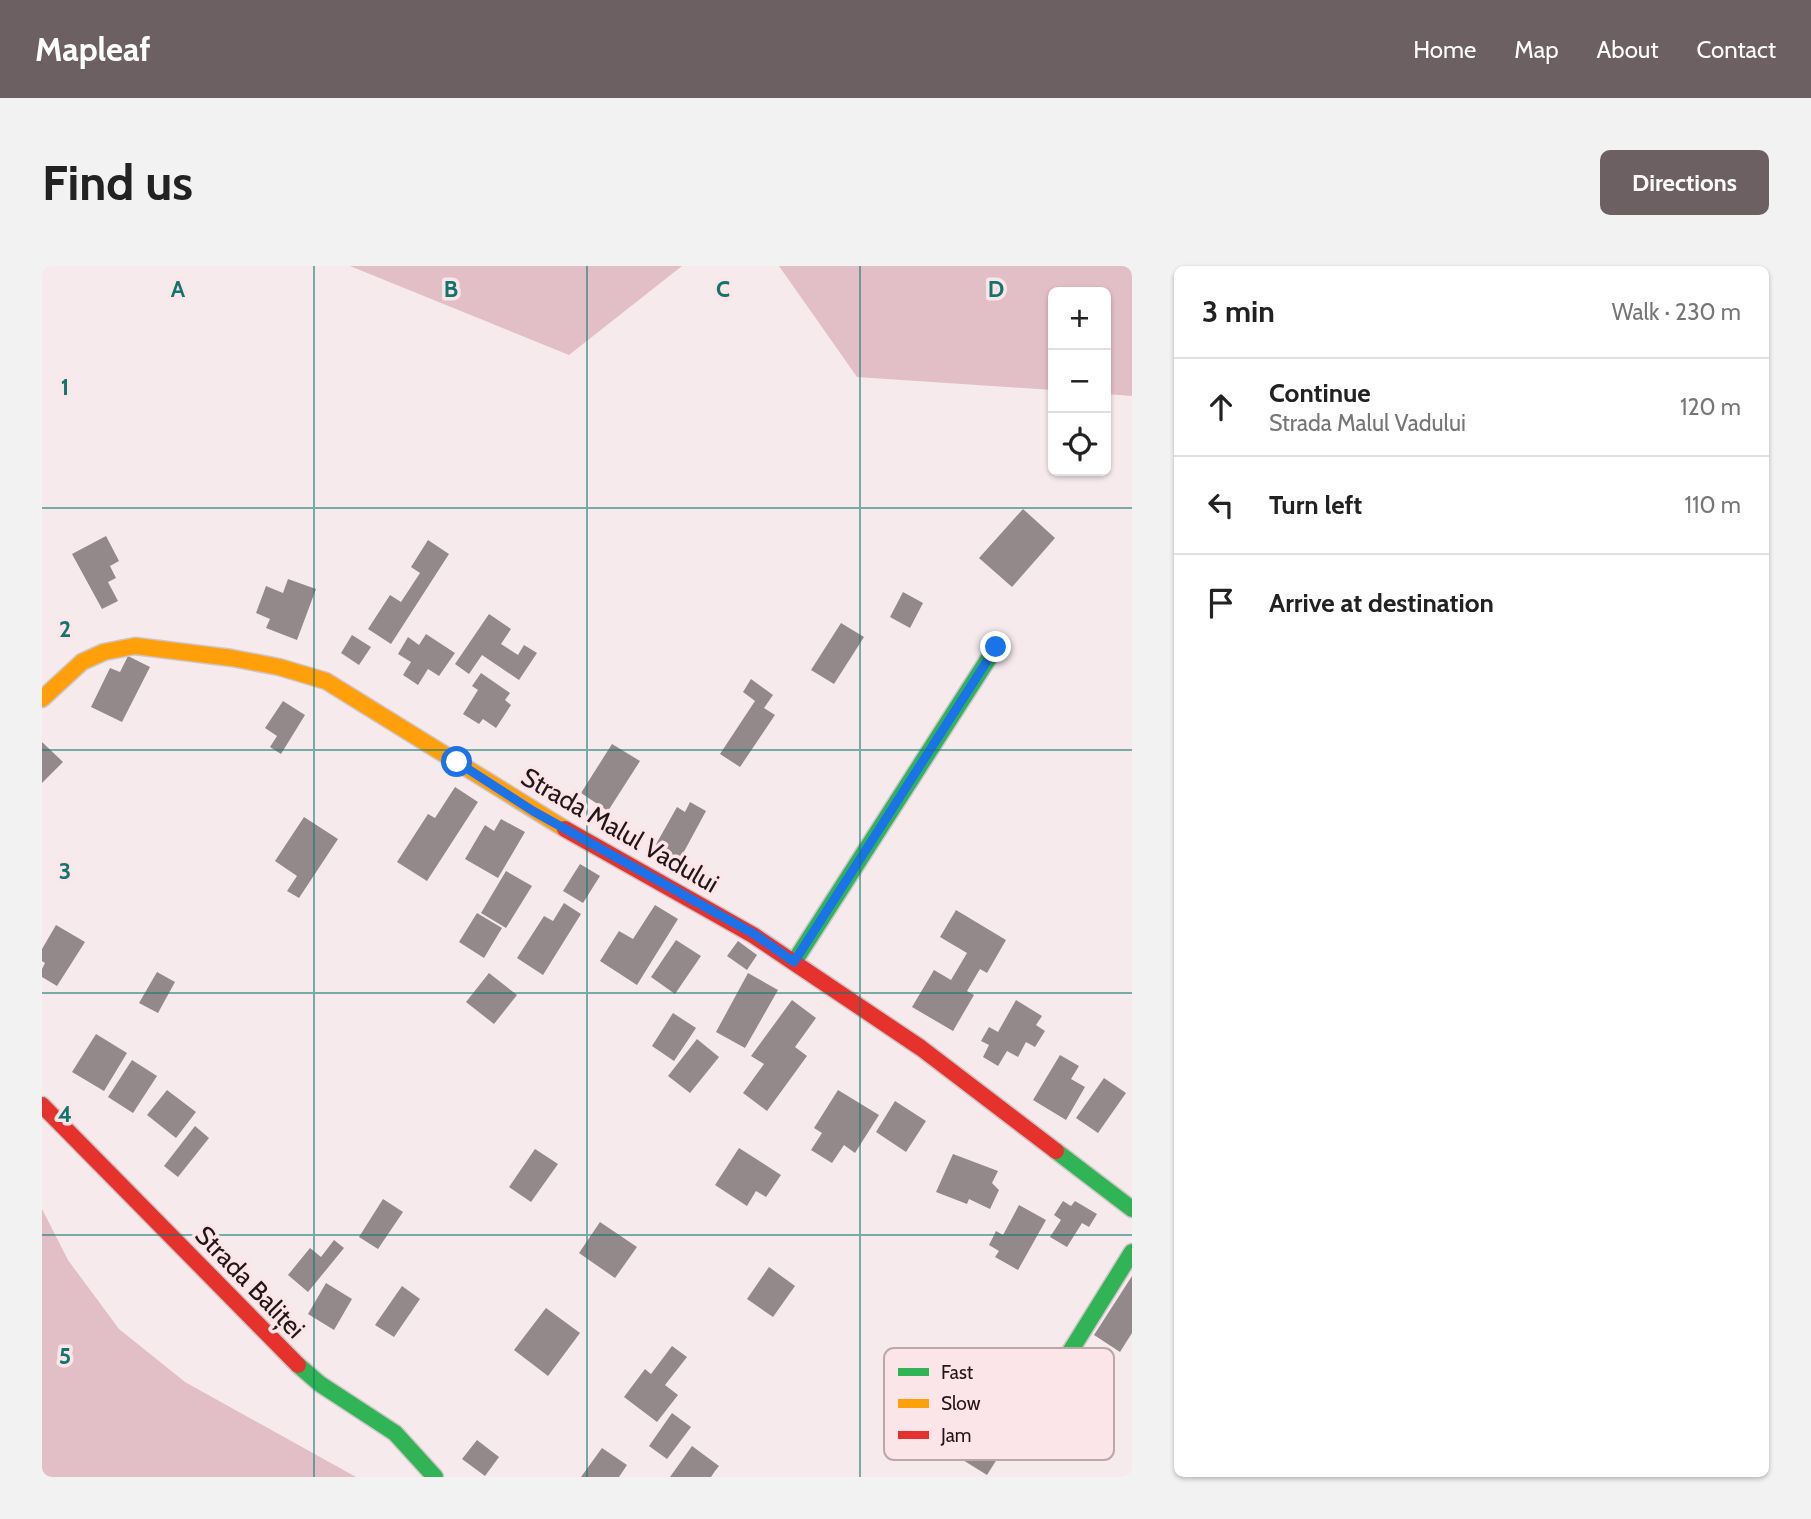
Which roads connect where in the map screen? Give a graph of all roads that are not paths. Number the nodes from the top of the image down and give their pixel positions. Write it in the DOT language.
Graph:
graph roads {
  1 [pos="996,647"];
  2 [pos="42,699"];
  3 [pos="794,962"];
  4 [pos="42,1105"];
  5 [pos="1132,1209"];
  6 [pos="1132,1252"];
  7 [pos="1072,1348"];
  8 [pos="435,1477"];
  1 -- 3 [label="street"];
  2 -- 3 [label="street, Strada Malul Vadului"];
  3 -- 5 [label="street, Strada Malul Vadului"];
  4 -- 8 [label="street, Strada Baliței"];
  6 -- 7 [label="street"];
}
